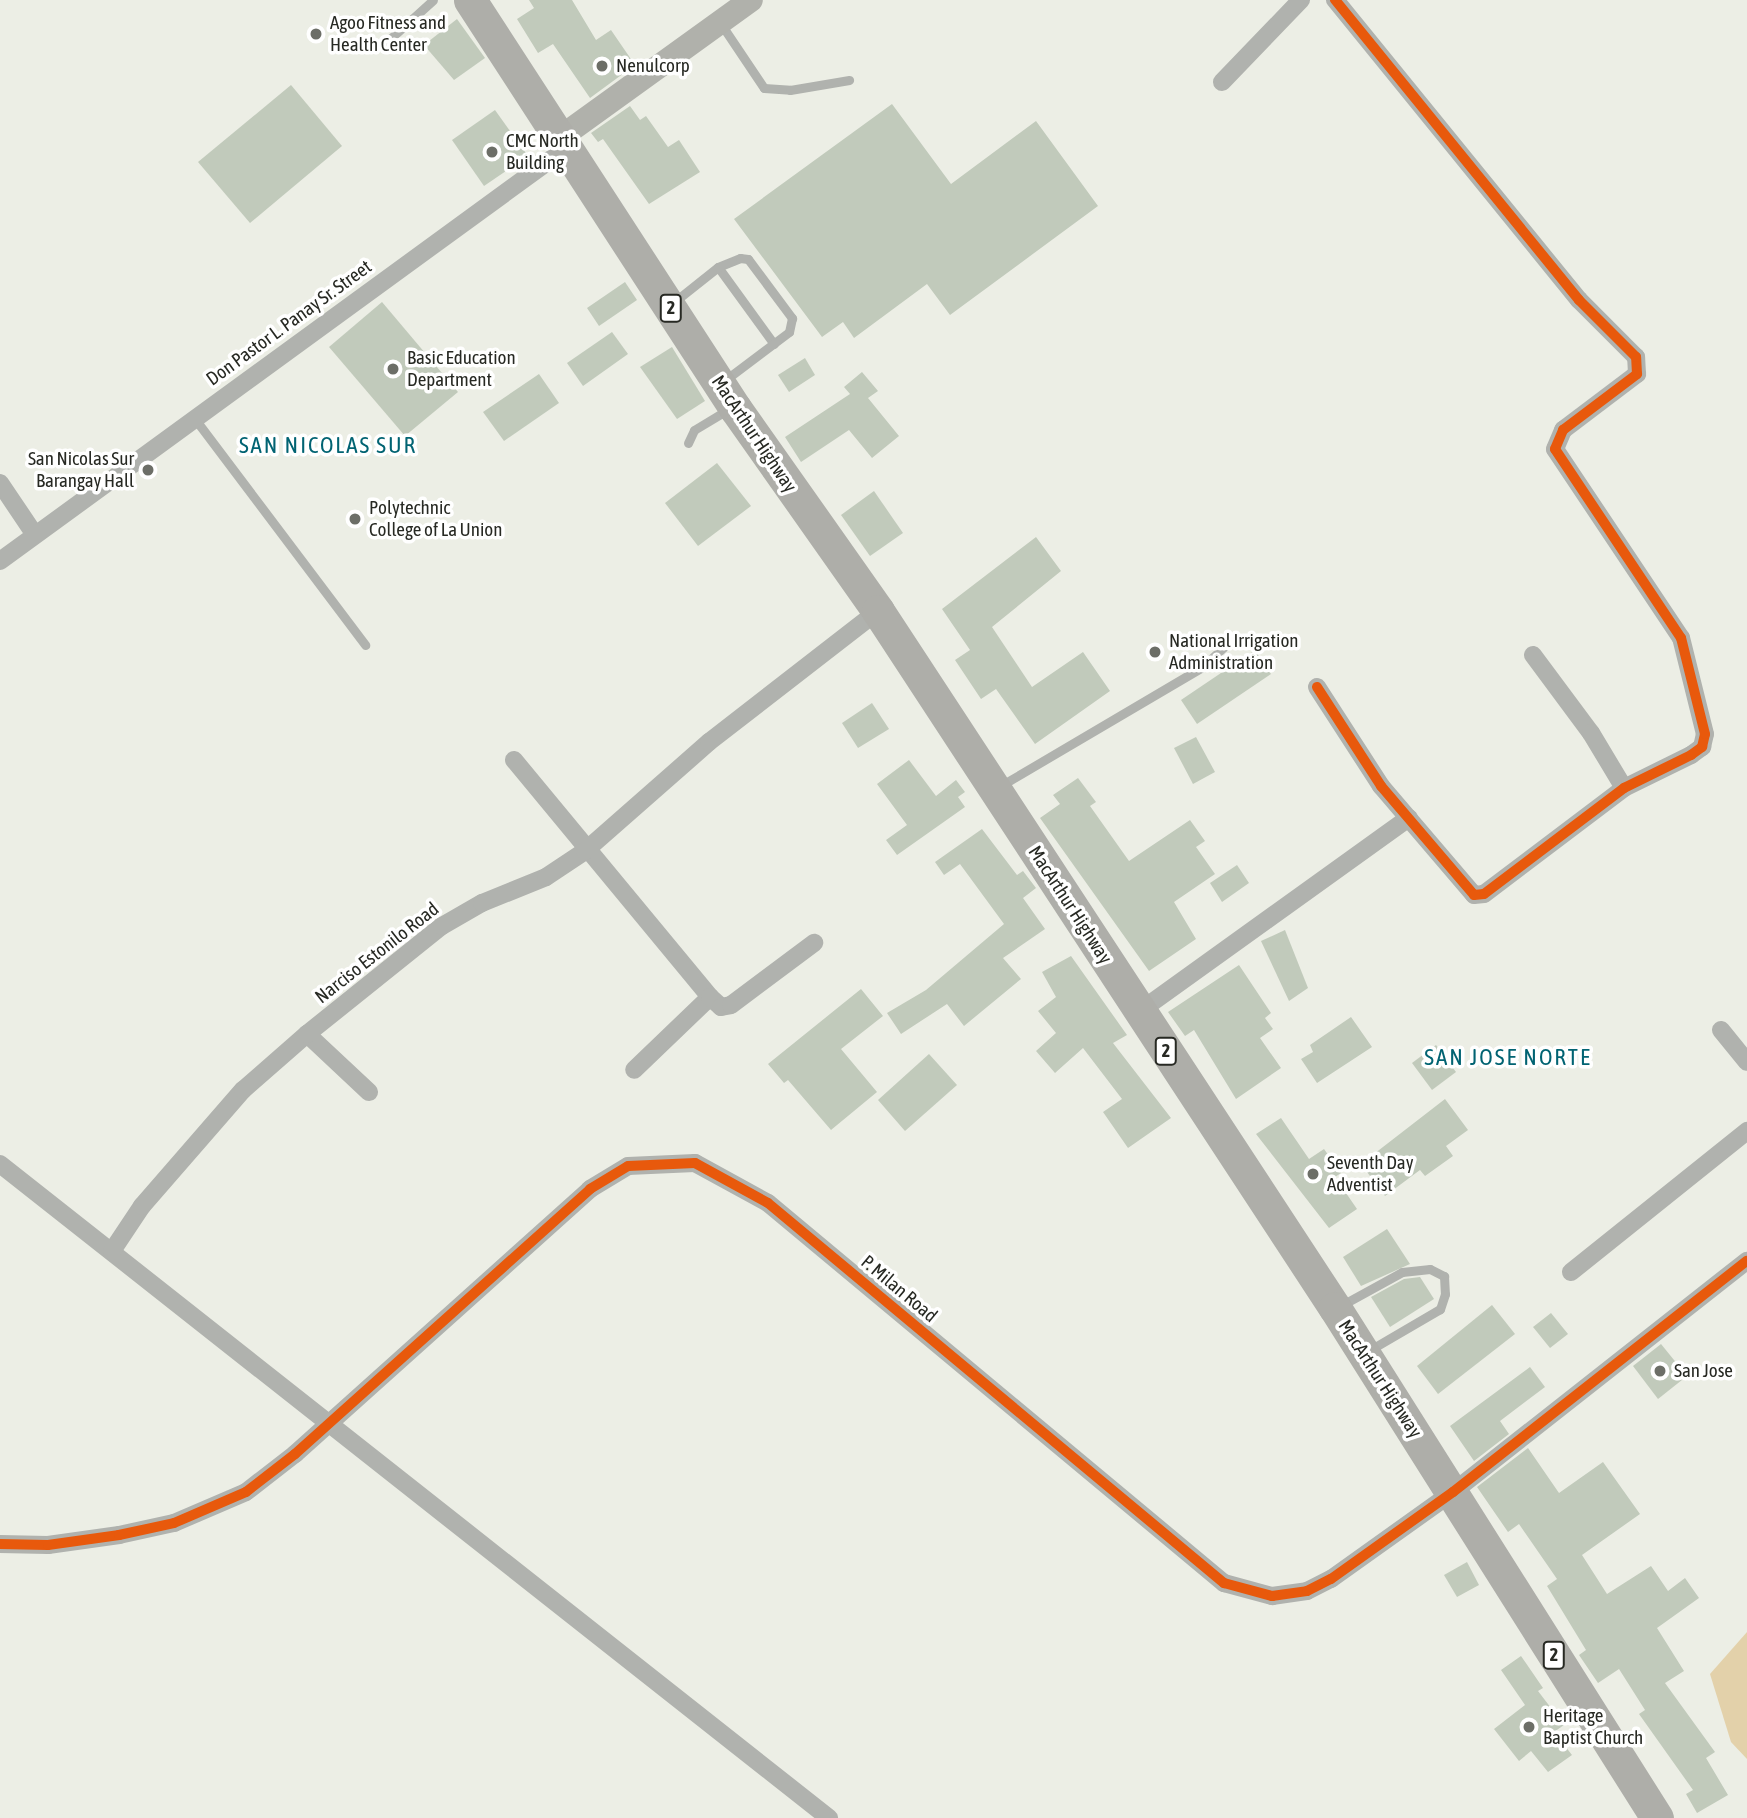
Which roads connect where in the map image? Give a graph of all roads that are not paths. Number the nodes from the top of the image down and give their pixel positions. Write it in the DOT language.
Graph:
graph roads {
  1 [pos="433,0"];
  2 [pos="470,0"];
  3 [pos="751,0"];
  4 [pos="1301,0"];
  5 [pos="1335,0"];
  6 [pos="720,23"];
  7 [pos="381,47"];
  8 [pos="849,80"];
  9 [pos="1222,82"];
  10 [pos="564,142"];
  11 [pos="718,267"];
  12 [pos="670,305"];
  13 [pos="774,344"];
  14 [pos="728,396"];
  15 [pos="194,417"];
  16 [pos="688,443"];
  17 [pos="0,483"];
  18 [pos="33,532"];
  19 [pos="0,561"];
  20 [pos="878,611"];
  21 [pos="1236,636"];
  22 [pos="365,645"];
  23 [pos="1534,655"];
  24 [pos="1317,687"];
  25 [pos="514,760"];
  26 [pos="1625,788"];
  27 [pos="995,791"];
  28 [pos="1409,818"];
  29 [pos="585,851"];
  30 [pos="814,943"];
  31 [pos="710,997"];
  32 [pos="1140,1011"];
  33 [pos="1721,1030"];
  34 [pos="307,1034"];
  35 [pos="1747,1062"];
  36 [pos="634,1070"];
  37 [pos="369,1092"];
  38 [pos="1747,1131"];
  39 [pos="0,1164"];
  40 [pos="112,1251"];
  41 [pos="1747,1261"];
  42 [pos="1571,1272"];
  43 [pos="1335,1308"];
  44 [pos="1363,1354"];
  45 [pos="329,1421"];
  46 [pos="1453,1492"];
  47 [pos="0,1544"];
  48 [pos="829,1818"];
  49 [pos="1657,1818"];
  1 -- 7 [label="lane"];
  2 -- 10 [label="highway, MacArthur Highway / 2"];
  3 -- 6 [label="street"];
  4 -- 9 [label="street"];
  5 -- 26 [label="street"];
  6 -- 8 [label="lane"];
  6 -- 10 [label="street"];
  10 -- 12 [label="highway, MacArthur Highway / 2"];
  10 -- 15 [label="street, Don Pastor L. Panay Sr. Street"];
  11 -- 12 [label="lane"];
  11 -- 13 [label="lane"];
  11 -- 13 [label="lane"];
  12 -- 14 [label="highway, MacArthur Highway / 2"];
  13 -- 14 [label="lane"];
  14 -- 16 [label="lane"];
  14 -- 20 [label="highway, MacArthur Highway / 2"];
  15 -- 18 [label="street, Don Pastor L. Panay Sr. Street"];
  15 -- 22 [label="lane"];
  17 -- 18 [label="street"];
  18 -- 19 [label="street, Don Pastor L. Panay Sr. Street"];
  20 -- 27 [label="highway, MacArthur Highway / 2"];
  20 -- 29 [label="street, Narciso Estonilo Road"];
  21 -- 27 [label="lane"];
  23 -- 26 [label="street"];
  24 -- 28 [label="street"];
  25 -- 29 [label="street"];
  26 -- 28 [label="street"];
  27 -- 32 [label="highway, MacArthur Highway / 2"];
  28 -- 32 [label="street"];
  29 -- 31 [label="street"];
  29 -- 34 [label="street, Narciso Estonilo Road"];
  30 -- 31 [label="street"];
  31 -- 36 [label="street"];
  32 -- 43 [label="highway, MacArthur Highway / 2"];
  33 -- 35 [label="street"];
  34 -- 37 [label="street"];
  34 -- 40 [label="street, Narciso Estonilo Road"];
  38 -- 42 [label="street"];
  39 -- 40 [label="street"];
  40 -- 45 [label="street"];
  41 -- 46 [label="street, P. Milan Road"];
  43 -- 44 [label="highway, MacArthur Highway / 2"];
  43 -- 44 [label="lane"];
  44 -- 46 [label="highway, MacArthur Highway / 2"];
  45 -- 46 [label="street, P. Milan Road"];
  45 -- 47 [label="street, P. Milan Road"];
  45 -- 48 [label="street"];
  46 -- 49 [label="highway, MacArthur Highway / 2"];
}
